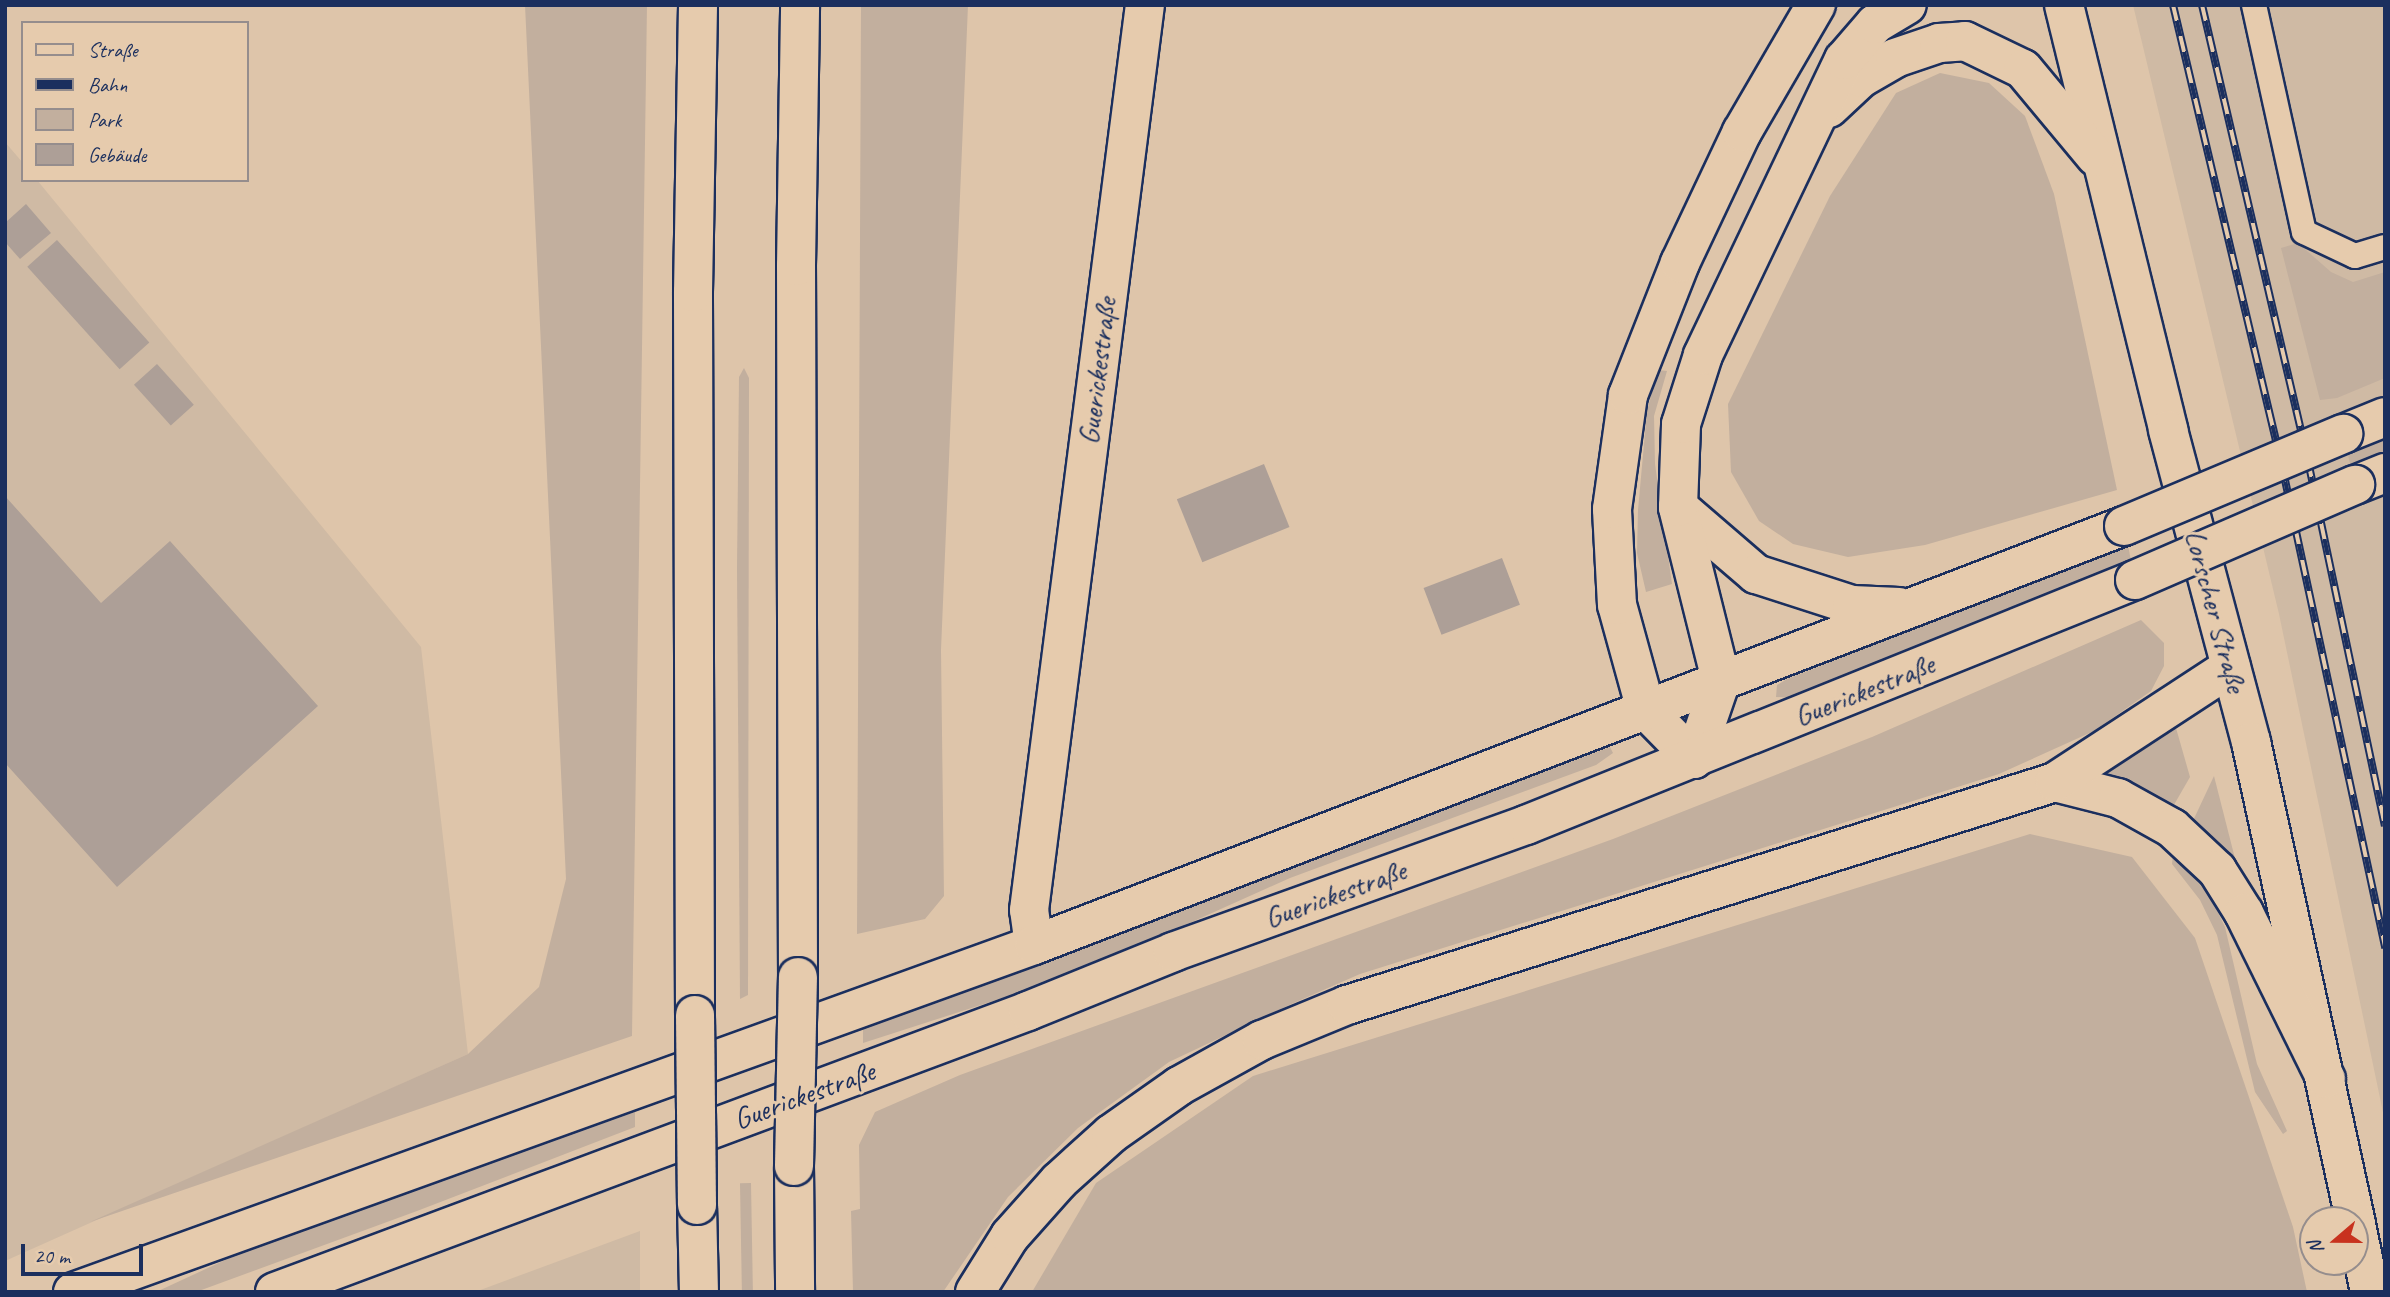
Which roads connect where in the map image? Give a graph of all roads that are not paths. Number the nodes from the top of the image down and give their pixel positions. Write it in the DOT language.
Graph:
graph roads {
  1 [pos="698,5"];
  2 [pos="800,5"];
  3 [pos="1145,5"];
  4 [pos="1816,5"];
  5 [pos="1907,5"];
  6 [pos="2064,5"];
  7 [pos="2254,5"];
  8 [pos="1817,119"];
  9 [pos="2101,163"];
  10 [pos="2385,247"];
  11 [pos="2385,417"];
  12 [pos="2370,479"];
  13 [pos="1678,507"];
  14 [pos="1919,607"];
  15 [pos="2231,667"];
  16 [pos="1721,680"];
  17 [pos="1646,710"];
  18 [pos="1694,759"];
  19 [pos="2055,782"];
  20 [pos="1034,945"];
  21 [pos="2326,1079"];
  22 [pos="2352,1206"];
  23 [pos="73,1292"];
  24 [pos="275,1292"];
  25 [pos="699,1292"];
  26 [pos="795,1292"];
  27 [pos="975,1292"];
  1 -- 25 [label="main road, bridge"];
  2 -- 26 [label="main road, bridge"];
  3 -- 20 [label="main road, Guerickestraße"];
  4 -- 17 [label="main road"];
  5 -- 8 [label="main road"];
  6 -- 9 [label="main road, Lorscher Straße"];
  7 -- 10 [label="lane"];
  8 -- 9 [label="main road"];
  8 -- 13 [label="main road"];
  9 -- 15 [label="main road, Lorscher Straße"];
  11 -- 14 [label="main road, Guerickestraße, bridge"];
  12 -- 18 [label="main road, Guerickestraße, bridge"];
  13 -- 14 [label="main road"];
  13 -- 16 [label="main road"];
  14 -- 16 [label="main road, Guerickestraße"];
  15 -- 19 [label="main road"];
  15 -- 21 [label="main road, Lorscher Straße"];
  16 -- 17 [label="main road, Guerickestraße"];
  16 -- 18 [label="main road"];
  17 -- 18 [label="main road"];
  17 -- 20 [label="main road, Guerickestraße"];
  18 -- 24 [label="main road, Guerickestraße"];
  19 -- 21 [label="main road"];
  19 -- 27 [label="main road"];
  20 -- 23 [label="main road, Guerickestraße"];
  21 -- 22 [label="main road, Lorscher Straße"];
}
